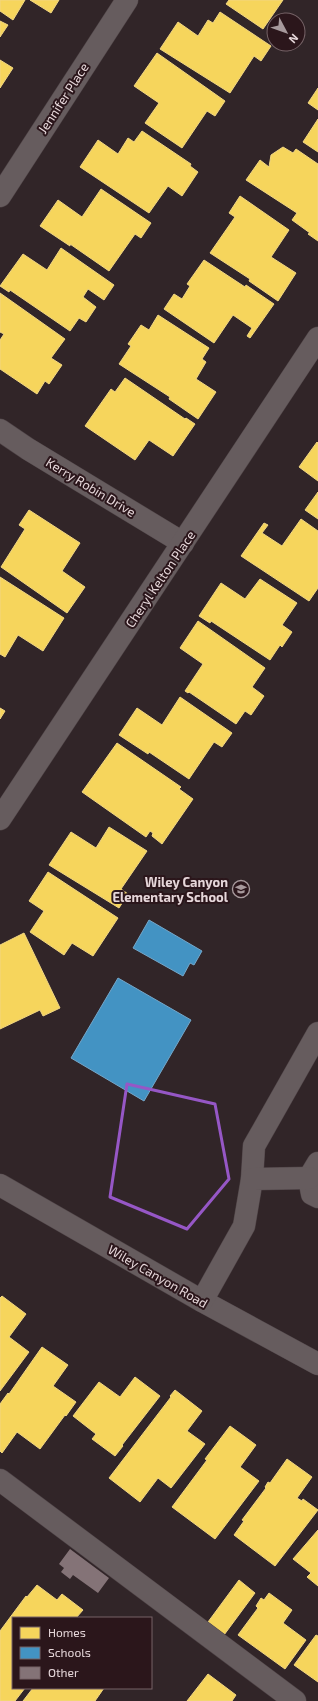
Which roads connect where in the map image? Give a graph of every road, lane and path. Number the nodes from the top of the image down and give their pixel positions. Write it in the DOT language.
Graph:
graph roads {
  1 [pos="126,0"];
  2 [pos="0,196"];
  3 [pos="318,338"];
  4 [pos="0,430"];
  5 [pos="183,544"];
  6 [pos="0,819"];
  7 [pos="318,1033"];
  8 [pos="252,1179"];
  9 [pos="315,1179"];
  10 [pos="0,1185"];
  11 [pos="202,1302"];
  12 [pos="318,1364"];
  13 [pos="0,1480"];
  14 [pos="295,1701"];
  1 -- 2 [label="street, Jennifer Place"];
  3 -- 5 [label="street, Cheryl Kelton Place"];
  4 -- 5 [label="street, Kerry Robin Drive"];
  5 -- 6 [label="street, Cheryl Kelton Place"];
  7 -- 8 [label="street"];
  8 -- 9 [label="street"];
  8 -- 11 [label="street"];
  10 -- 11 [label="street, Wiley Canyon Road"];
  11 -- 12 [label="street, Wiley Canyon Road"];
  13 -- 14 [label="street"];
}
